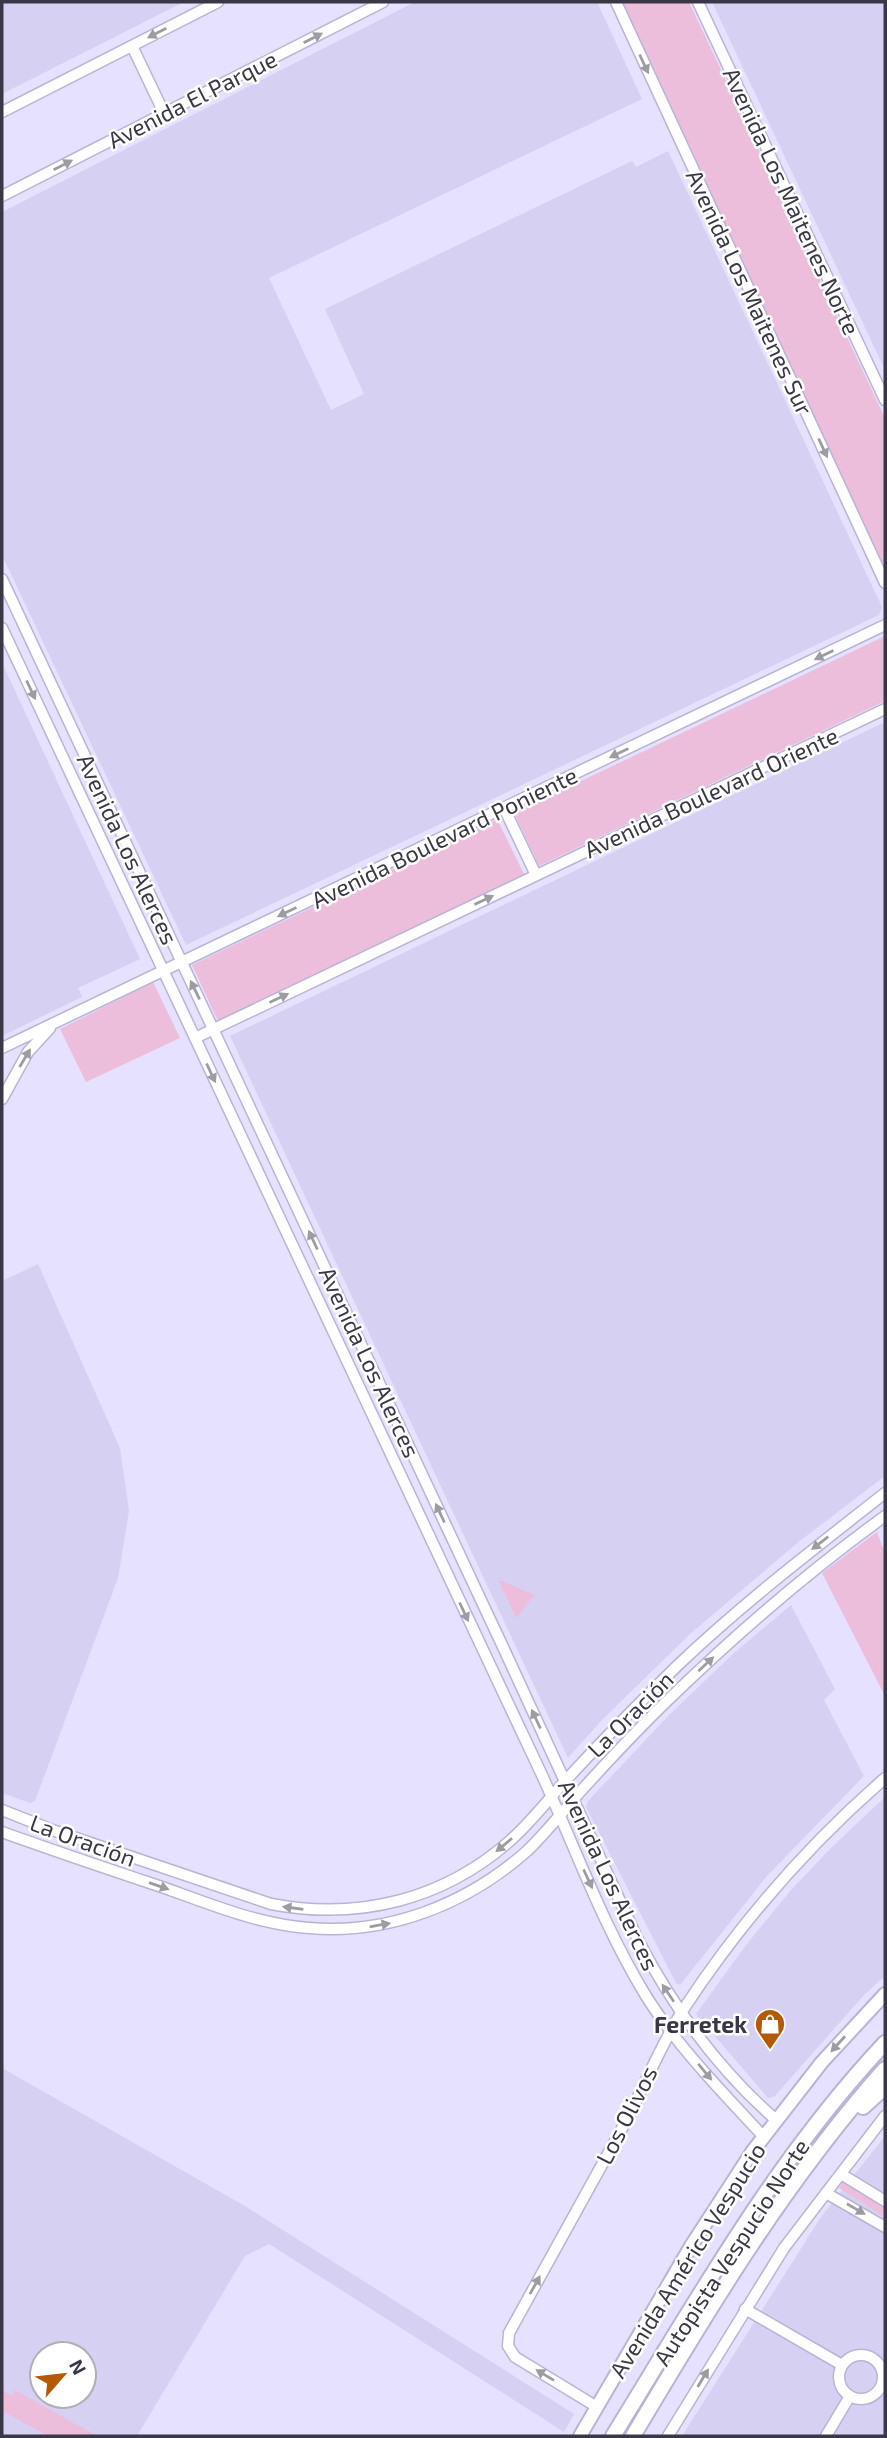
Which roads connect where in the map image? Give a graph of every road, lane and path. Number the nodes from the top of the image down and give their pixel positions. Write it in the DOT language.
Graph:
graph roads {
  1 [pos="218,2"];
  2 [pos="383,2"];
  3 [pos="615,2"];
  4 [pos="698,2"];
  5 [pos="132,46"];
  6 [pos="2,112"];
  7 [pos="164,113"];
  8 [pos="2,196"];
  9 [pos="885,400"];
  10 [pos="2,579"];
  11 [pos="885,583"];
  12 [pos="885,625"];
  13 [pos="2,628"];
  14 [pos="885,709"];
  15 [pos="503,808"];
  16 [pos="536,875"];
  17 [pos="181,962"];
  18 [pos="163,971"];
  19 [pos="55,1022"];
  20 [pos="214,1029"];
  21 [pos="195,1038"];
  22 [pos="2,1048"];
  23 [pos="2,1099"];
  24 [pos="885,1493"];
  25 [pos="874,1502"];
  26 [pos="885,1517"];
  27 [pos="885,1778"];
  28 [pos="564,1782"];
  29 [pos="552,1797"];
  30 [pos="573,1800"];
  31 [pos="2,1810"];
  32 [pos="559,1817"];
  33 [pos="2,1832"];
  34 [pos="255,1900"];
  35 [pos="249,1917"];
  36 [pos="885,1994"];
  37 [pos="681,2012"];
  38 [pos="671,2031"];
  39 [pos="885,2043"];
  40 [pos="885,2069"];
  41 [pos="885,2087"];
  42 [pos="885,2116"];
  43 [pos="775,2119"];
  44 [pos="763,2136"];
  45 [pos="820,2146"];
  46 [pos="841,2174"];
  47 [pos="826,2193"];
  48 [pos="885,2201"];
  49 [pos="885,2227"];
  50 [pos="745,2309"];
  51 [pos="842,2365"];
  52 [pos="884,2375"];
  53 [pos="850,2396"];
  54 [pos="597,2407"];
  55 [pos="580,2436"];
  56 [pos="613,2436"];
  57 [pos="633,2436"];
  58 [pos="668,2436"];
  59 [pos="826,2436"];
  1 -- 5 [label="street, one-way"];
  7 -- 2 [label="street, Avenida El Parque, one-way"];
  3 -- 11 [label="street, Avenida Los Maitenes Sur, one-way"];
  4 -- 9 [label="street, Avenida Los Maitenes Norte"];
  5 -- 6 [label="street"];
  5 -- 7 [label="street"];
  8 -- 7 [label="street, Avenida El Parque, one-way"];
  10 -- 17 [label="street, Avenida Los Alerces"];
  12 -- 15 [label="street, Avenida Boulevard Poniente, one-way"];
  13 -- 18 [label="street, Avenida Los Alerces, one-way"];
  14 -- 16 [label="street, Avenida Boulevard Oriente"];
  15 -- 16 [label="street"];
  15 -- 17 [label="street, Avenida Boulevard Poniente, one-way"];
  20 -- 16 [label="street, Avenida Boulevard Oriente, one-way"];
  17 -- 18 [label="street, Avenida Boulevard Poniente"];
  20 -- 17 [label="street, Avenida Los Alerces, one-way"];
  18 -- 19 [label="street, Avenida Boulevard Poniente"];
  18 -- 21 [label="street, Avenida Los Alerces"];
  19 -- 22 [label="street, Avenida Boulevard Poniente"];
  23 -- 19 [label="street, one-way"];
  20 -- 21 [label="street, Avenida Boulevard Oriente"];
  28 -- 20 [label="street, Avenida Los Alerces, one-way"];
  21 -- 29 [label="street, Avenida Los Alerces, one-way"];
  24 -- 25 [label="street, La Oración"];
  25 -- 26 [label="street"];
  25 -- 28 [label="street, La Oración, one-way"];
  30 -- 26 [label="street, La Oración, one-way"];
  27 -- 37 [label="street, Los Olivos"];
  28 -- 29 [label="street, La Oración"];
  28 -- 30 [label="street, Avenida Los Alerces"];
  29 -- 32 [label="street, Avenida Los Alerces"];
  29 -- 34 [label="street, La Oración, one-way"];
  30 -- 32 [label="street, La Oración"];
  37 -- 30 [label="street, Avenida Los Alerces, one-way"];
  31 -- 34 [label="street, La Oración"];
  35 -- 32 [label="street, La Oración, one-way"];
  32 -- 38 [label="street, Avenida Los Alerces, one-way"];
  33 -- 35 [label="street, La Oración, one-way"];
  34 -- 35 [label="street"];
  36 -- 43 [label="main road, Avenida Américo Vespucio, one-way"];
  37 -- 38 [label="street, Los Olivos"];
  37 -- 43 [label="street, Avenida Los Alerces"];
  38 -- 44 [label="street, Avenida Los Alerces, one-way"];
  54 -- 38 [label="street, Los Olivos, one-way"];
  39 -- 56 [label="highway, Autopista Vespucio Norte"];
  40 -- 45 [label="highway, Autopista Vespucio Norte"];
  41 -- 45 [label="highway"];
  42 -- 46 [label="street"];
  43 -- 44 [label="main road, Avenida Américo Vespucio"];
  44 -- 54 [label="main road, Avenida Américo Vespucio"];
  45 -- 57 [label="highway, Autopista Vespucio Norte"];
  46 -- 47 [label="street"];
  46 -- 48 [label="street"];
  47 -- 49 [label="street, one-way"];
  47 -- 50 [label="street"];
  50 -- 51 [label="street"];
  58 -- 50 [label="street, one-way"];
  51 -- 52 [label="street"];
  51 -- 53 [label="street"];
  52 -- 53 [label="street"];
  53 -- 59 [label="street"];
  54 -- 55 [label="main road, Avenida Américo Vespucio"];
}
